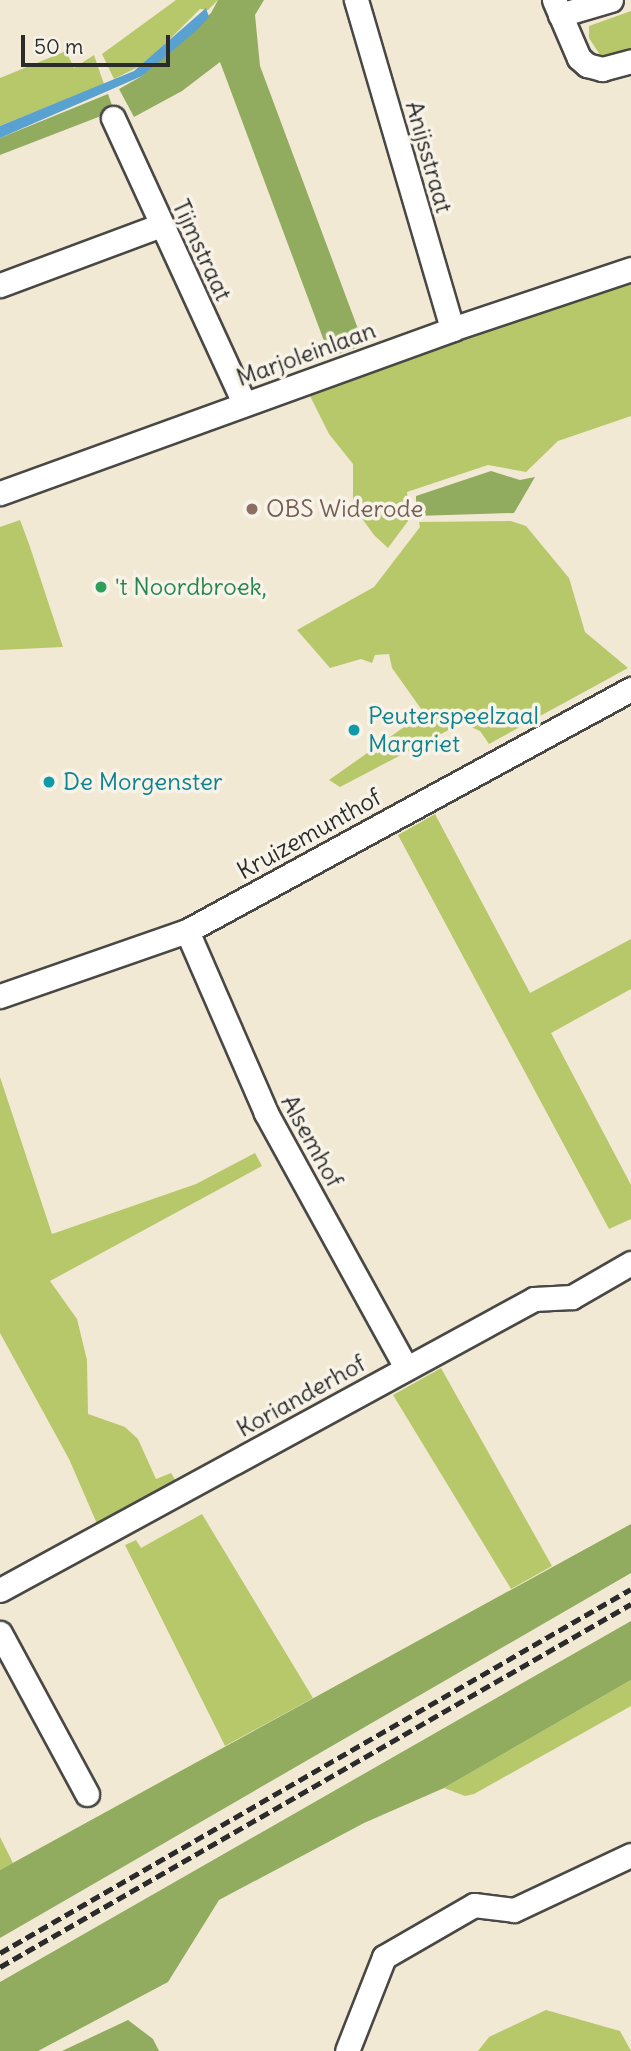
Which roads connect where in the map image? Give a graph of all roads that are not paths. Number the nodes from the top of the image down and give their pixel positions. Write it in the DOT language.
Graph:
graph roads {
  1 [pos="356,0"];
  2 [pos="611,0"];
  3 [pos="557,7"];
  4 [pos="631,61"];
  5 [pos="113,118"];
  6 [pos="161,225"];
  7 [pos="631,269"];
  8 [pos="0,285"];
  9 [pos="452,329"];
  10 [pos="244,403"];
  11 [pos="0,492"];
  12 [pos="631,689"];
  13 [pos="187,931"];
  14 [pos="0,996"];
  15 [pos="631,1263"];
  16 [pos="406,1368"];
  17 [pos="0,1590"];
  18 [pos="0,1633"];
  19 [pos="87,1794"];
  20 [pos="629,1862"];
  21 [pos="347,2051"];
  1 -- 9 [label="street, Anijsstraat"];
  2 -- 3 [label="street"];
  3 -- 4 [label="street"];
  5 -- 6 [label="street, Tijmstraat"];
  6 -- 8 [label="street"];
  6 -- 10 [label="street, Tijmstraat"];
  7 -- 9 [label="street, Marjoleinlaan"];
  9 -- 10 [label="street, Marjoleinlaan"];
  10 -- 11 [label="street, Marjoleinlaan"];
  12 -- 13 [label="street, Kruizemunthof"];
  13 -- 14 [label="street, Kruizemunthof"];
  13 -- 16 [label="street, Alsemhof"];
  15 -- 16 [label="street, Korianderhof"];
  16 -- 17 [label="street, Korianderhof"];
  18 -- 19 [label="street"];
  20 -- 21 [label="street"];
}
